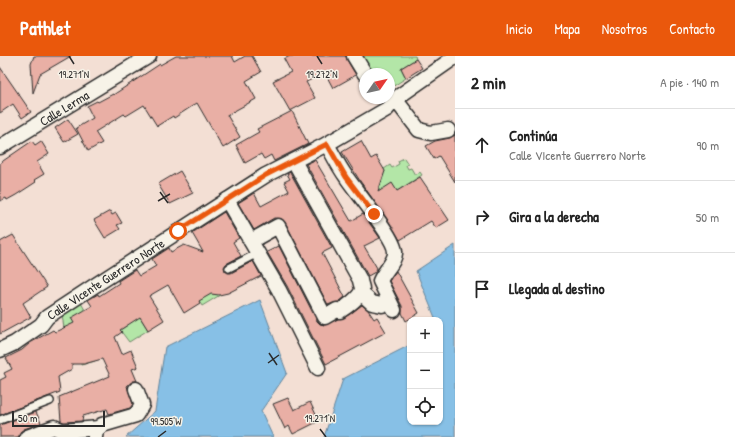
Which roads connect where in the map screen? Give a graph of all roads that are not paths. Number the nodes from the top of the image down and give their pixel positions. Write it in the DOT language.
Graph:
graph roads {
  1 [pos="149,56"];
  2 [pos="354,56"];
  3 [pos="455,57"];
  4 [pos="361,68"];
  5 [pos="395,97"];
  6 [pos="384,104"];
  7 [pos="389,104"];
  8 [pos="448,130"];
  9 [pos="327,144"];
  10 [pos="0,147"];
  11 [pos="294,161"];
  12 [pos="228,200"];
  13 [pos="251,241"];
  14 [pos="258,253"];
  15 [pos="229,268"];
  16 [pos="361,293"];
  17 [pos="0,350"];
  18 [pos="318,368"];
  19 [pos="136,389"];
  20 [pos="50,401"];
  21 [pos="0,420"];
  22 [pos="97,433"];
  23 [pos="27,437"];
  1 -- 10 [label="street, Calle Lerma"];
  2 -- 4 [label="street"];
  3 -- 5 [label="street, Calle VIcente Guerrero Norte"];
  6 -- 9 [label="street, Calle VIcente Guerrero Norte"];
  7 -- 8 [label="street"];
  9 -- 11 [label="street, Calle VIcente Guerrero Norte"];
  9 -- 16 [label="street"];
  11 -- 12 [label="street, Calle VIcente Guerrero Norte"];
  11 -- 16 [label="street"];
  12 -- 13 [label="street"];
  12 -- 17 [label="street, Calle VIcente Guerrero Norte"];
  13 -- 14 [label="street"];
  13 -- 16 [label="street"];
  14 -- 15 [label="lane"];
  14 -- 18 [label="street"];
  19 -- 22 [label="street"];
  20 -- 21 [label="lane"];
  22 -- 23 [label="street"];
}
